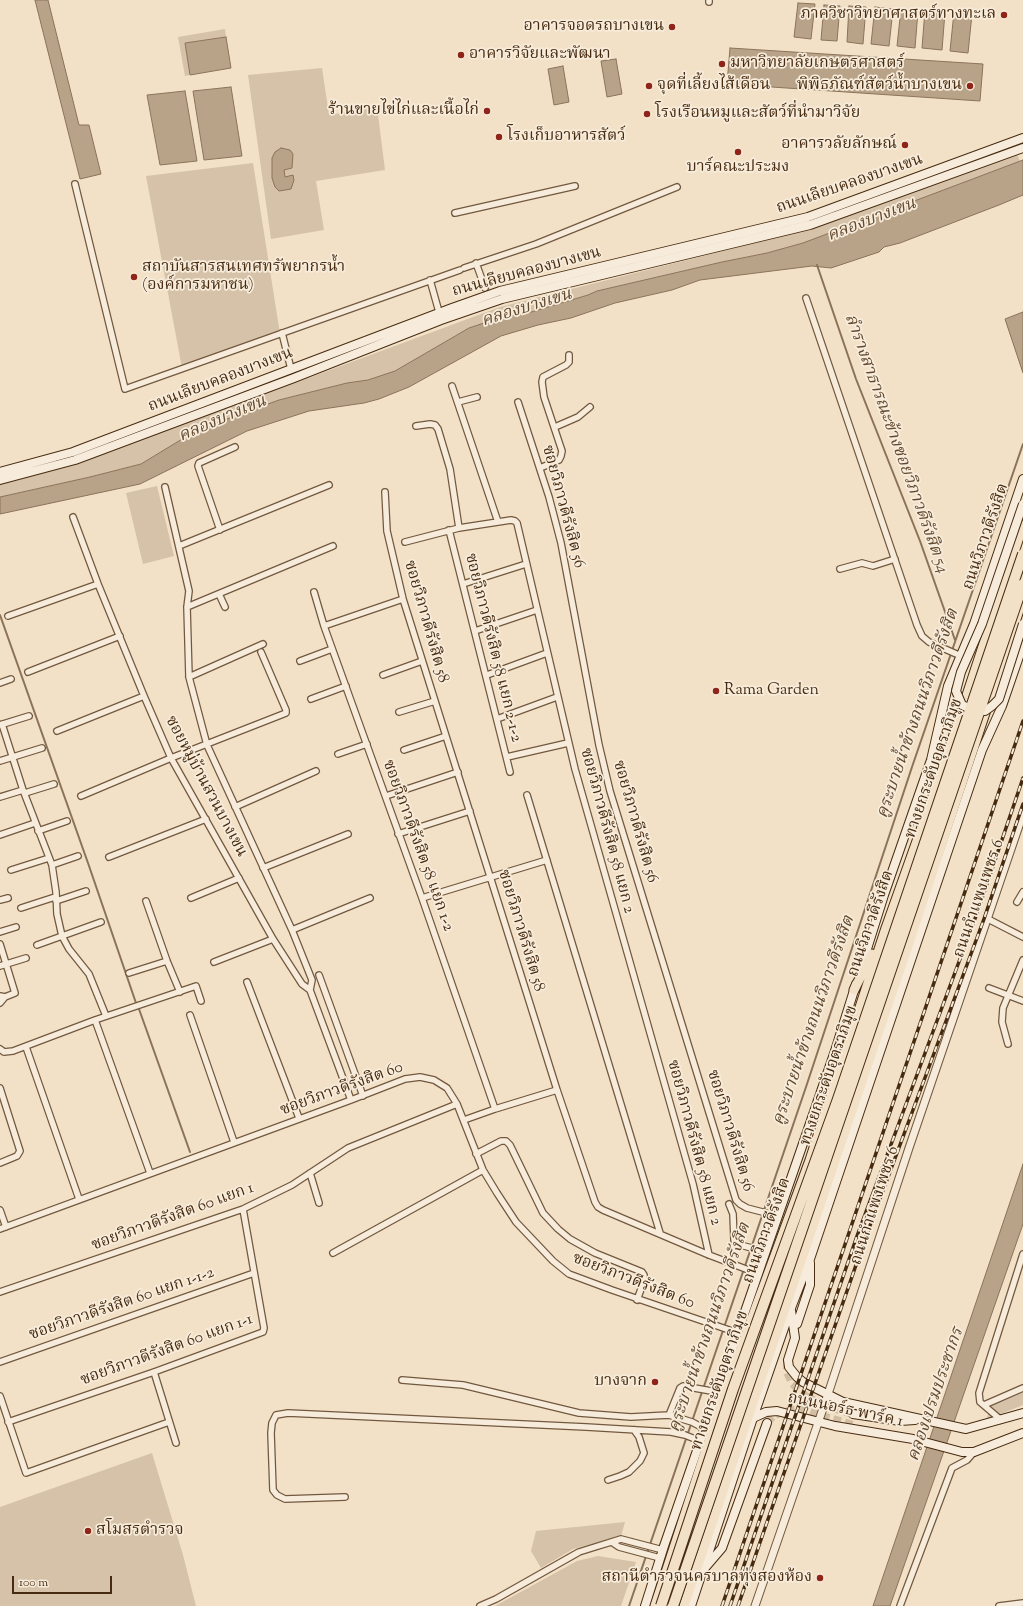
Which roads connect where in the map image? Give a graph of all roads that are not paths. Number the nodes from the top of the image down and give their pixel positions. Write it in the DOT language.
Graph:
graph roads {
  1 [pos="1023,138"];
  2 [pos="1023,148"];
  3 [pos="75,184"];
  4 [pos="575,186"];
  5 [pos="677,187"];
  6 [pos="455,213"];
  7 [pos="476,263"];
  8 [pos="430,280"];
  9 [pos="485,288"];
  10 [pos="806,298"];
  11 [pos="439,312"];
  12 [pos="282,333"];
  13 [pos="569,355"];
  14 [pos="291,369"];
  15 [pos="294,378"];
  16 [pos="452,386"];
  17 [pos="477,396"];
  18 [pos="458,402"];
  19 [pos="518,402"];
  20 [pos="590,407"];
  21 [pos="416,426"];
  22 [pos="555,427"];
  23 [pos="235,447"];
  24 [pos="36,466"];
  25 [pos="540,468"];
  26 [pos="0,472"];
  27 [pos="1023,479"];
  28 [pos="0,480"];
  29 [pos="329,485"];
  30 [pos="165,487"];
  31 [pos="385,492"];
  32 [pos="1023,504"];
  33 [pos="73,517"];
  34 [pos="498,522"];
  35 [pos="1023,525"];
  36 [pos="459,528"];
  37 [pos="220,530"];
  38 [pos="449,530"];
  39 [pos="405,542"];
  40 [pos="179,546"];
  41 [pos="333,546"];
  42 [pos="1023,554"];
  43 [pos="895,559"];
  44 [pos="526,564"];
  45 [pos="840,569"];
  46 [pos="98,584"];
  47 [pos="463,584"];
  48 [pos="1023,584"];
  49 [pos="314,592"];
  50 [pos="219,594"];
  51 [pos="403,599"];
  52 [pos="1023,599"];
  53 [pos="187,607"];
  54 [pos="225,607"];
  55 [pos="537,610"];
  56 [pos="8,616"];
  57 [pos="1023,624"];
  58 [pos="324,626"];
  59 [pos="475,630"];
  60 [pos="120,636"];
  61 [pos="263,644"];
  62 [pos="1023,645"];
  63 [pos="332,649"];
  64 [pos="261,652"];
  65 [pos="547,653"];
  66 [pos="954,653"];
  67 [pos="300,661"];
  68 [pos="422,661"];
  69 [pos="28,672"];
  70 [pos="383,675"];
  71 [pos="487,675"];
  72 [pos="189,677"];
  73 [pos="11,679"];
  74 [pos="0,683"];
  75 [pos="346,686"];
  76 [pos="144,696"];
  77 [pos="557,697"];
  78 [pos="311,699"];
  79 [pos="435,701"];
  80 [pos="399,712"];
  81 [pos="29,716"];
  82 [pos="498,719"];
  83 [pos="1,725"];
  84 [pos="57,732"];
  85 [pos="446,736"];
  86 [pos="568,743"];
  87 [pos="208,744"];
  88 [pos="367,744"];
  89 [pos="42,748"];
  90 [pos="404,750"];
  91 [pos="338,754"];
  92 [pos="507,757"];
  93 [pos="13,758"];
  94 [pos="171,758"];
  95 [pos="0,761"];
  96 [pos="316,771"];
  97 [pos="458,772"];
  98 [pos="510,772"];
  99 [pos="54,784"];
  100 [pos="24,792"];
  101 [pos="527,795"];
  102 [pos="81,796"];
  103 [pos="386,796"];
  104 [pos="0,797"];
  105 [pos="235,806"];
  106 [pos="470,811"];
  107 [pos="1023,814"];
  108 [pos="206,819"];
  109 [pos="67,821"];
  110 [pos="35,823"];
  111 [pos="38,831"];
  112 [pos="348,834"];
  113 [pos="398,834"];
  114 [pos="0,835"];
  115 [pos="78,856"];
  116 [pos="109,857"];
  117 [pos="49,858"];
  118 [pos="546,860"];
  119 [pos="52,865"];
  120 [pos="263,868"];
  121 [pos="11,870"];
  122 [pos="490,877"];
  123 [pos="240,878"];
  124 [pos="86,891"];
  125 [pos="1023,892"];
  126 [pos="8,898"];
  127 [pos="191,898"];
  128 [pos="370,898"];
  129 [pos="422,898"];
  130 [pos="55,899"];
  131 [pos="0,900"];
  132 [pos="146,901"];
  133 [pos="1017,902"];
  134 [pos="21,908"];
  135 [pos="988,919"];
  136 [pos="101,922"];
  137 [pos="16,927"];
  138 [pos="886,928"];
  139 [pos="292,930"];
  140 [pos="0,932"];
  141 [pos="1022,935"];
  142 [pos="62,936"];
  143 [pos="911,937"];
  144 [pos="273,939"];
  145 [pos="0,944"];
  146 [pos="37,945"];
  147 [pos="26,958"];
  148 [pos="167,960"];
  149 [pos="1023,960"];
  150 [pos="214,962"];
  151 [pos="6,964"];
  152 [pos="0,966"];
  153 [pos="129,973"];
  154 [pos="319,975"];
  155 [pos="247,982"];
  156 [pos="990,988"];
  157 [pos="310,990"];
  158 [pos="854,990"];
  159 [pos="180,992"];
  160 [pos="2,996"];
  161 [pos="1009,996"];
  162 [pos="897,997"];
  163 [pos="201,1001"];
  164 [pos="1023,1001"];
  165 [pos="0,1003"];
  166 [pos="190,1015"];
  167 [pos="106,1016"];
  168 [pos="95,1020"];
  169 [pos="1008,1044"];
  170 [pos="26,1047"];
  171 [pos="0,1049"];
  172 [pos="0,1088"];
  173 [pos="557,1090"];
  174 [pos="363,1096"];
  175 [pos="351,1100"];
  176 [pos="457,1104"];
  177 [pos="495,1109"];
  178 [pos="299,1118"];
  179 [pos="464,1120"];
  180 [pos="234,1142"];
  181 [pos="476,1154"];
  182 [pos="0,1162"];
  183 [pos="483,1170"];
  184 [pos="150,1173"];
  185 [pos="310,1173"];
  186 [pos="79,1199"];
  187 [pos="319,1203"];
  188 [pos="729,1204"];
  189 [pos="242,1209"];
  190 [pos="0,1210"];
  191 [pos="778,1216"];
  192 [pos="3,1228"];
  193 [pos="660,1233"];
  194 [pos="766,1252"];
  195 [pos="333,1253"];
  196 [pos="1023,1254"];
  197 [pos="709,1255"];
  198 [pos="810,1259"];
  199 [pos="254,1273"];
  200 [pos="759,1274"];
  201 [pos="0,1292"];
  202 [pos="637,1300"];
  203 [pos="791,1308"];
  204 [pos="797,1324"];
  205 [pos="738,1333"];
  206 [pos="0,1362"];
  207 [pos="154,1372"];
  208 [pos="402,1380"];
  209 [pos="1023,1388"];
  210 [pos="717,1392"];
  211 [pos="828,1394"];
  212 [pos="0,1396"];
  213 [pos="984,1405"];
  214 [pos="853,1414"];
  215 [pos="669,1415"];
  216 [pos="1021,1415"];
  217 [pos="753,1418"];
  218 [pos="920,1419"];
  219 [pos="1002,1420"];
  220 [pos="8,1422"];
  221 [pos="169,1422"];
  222 [pos="818,1422"];
  223 [pos="767,1423"];
  224 [pos="853,1425"];
  225 [pos="705,1429"];
  226 [pos="634,1430"];
  227 [pos="1023,1433"];
  228 [pos="913,1439"];
  229 [pos="700,1441"];
  230 [pos="176,1443"];
  231 [pos="974,1452"];
  232 [pos="608,1480"];
  233 [pos="345,1497"];
  234 [pos="613,1543"];
  235 [pos="661,1554"];
  236 [pos="703,1572"];
  237 [pos="1023,1603"];
  238 [pos="689,1605"];
  239 [pos="1015,1605"];
  240 [pos="480,1606"];
  241 [pos="645,1606"];
  242 [pos="655,1606"];
  243 [pos="662,1606"];
  244 [pos="673,1606"];
  245 [pos="755,1606"];
  246 [pos="900,1606"];
  247 [pos="999,1606"];
  1 -- 11 [label="main road, ถนนเลียบคลองบางเขน"];
  2 -- 15 [label="main road, ถนนเลียบคลองบางเขน"];
  3 -- 12 [label="street"];
  4 -- 6 [label="street"];
  5 -- 7 [label="street"];
  7 -- 8 [label="street"];
  7 -- 9 [label="street"];
  8 -- 11 [label="street"];
  8 -- 12 [label="street"];
  10 -- 43 [label="street"];
  11 -- 14 [label="main road, ถนนเลียบคลองบางเขน"];
  12 -- 14 [label="street"];
  13 -- 22 [label="street"];
  14 -- 15 [label="main road"];
  14 -- 24 [label="main road, ถนนเลียบคลองบางเขน"];
  15 -- 24 [label="main road, ถนนเลียบคลองบางเขน"];
  16 -- 18 [label="street"];
  17 -- 18 [label="street"];
  18 -- 34 [label="street"];
  19 -- 25 [label="street, ซอยวิภาวดีรังสิต 56"];
  20 -- 22 [label="street"];
  21 -- 36 [label="street"];
  22 -- 25 [label="street"];
  23 -- 37 [label="street"];
  24 -- 26 [label="main road, ถนนเลียบคลองบางเขน"];
  24 -- 28 [label="main road, ถนนเลียบคลองบางเขน"];
  25 -- 191 [label="street, ซอยวิภาวดีรังสิต 56"];
  27 -- 66 [label="main road, ถนนวิภาวดีรังสิต"];
  29 -- 37 [label="street"];
  30 -- 40 [label="street, ซอยหมู่บ้านสวนบางเขน"];
  31 -- 51 [label="street, ซอยวิภาวดีรังสิต 58"];
  32 -- 57 [label="main road, bridge"];
  33 -- 46 [label="street, ซอยหมู่บ้านสวนบางเขน"];
  34 -- 36 [label="street, ซอยวิภาวดีรังสิต 58 แยก 2"];
  34 -- 44 [label="street, ซอยวิภาวดีรังสิต 58 แยก 2"];
  35 -- 138 [label="highway, ถนนวิภาวดีรังสิต"];
  36 -- 38 [label="street, ซอยวิภาวดีรังสิต 58 แยก 2"];
  37 -- 40 [label="street"];
  38 -- 39 [label="street, ซอยวิภาวดีรังสิต 58 แยก 2"];
  38 -- 47 [label="street, ซอยวิภาวดีรังสิต 58 แยก 2-1-2"];
  40 -- 53 [label="street, ซอยหมู่บ้านสวนบางเขน"];
  41 -- 50 [label="street"];
  42 -- 243 [label="highway, ทางยกระดับอุตราภิมุข, bridge"];
  43 -- 45 [label="street"];
  43 -- 66 [label="street"];
  44 -- 47 [label="street"];
  44 -- 55 [label="street, ซอยวิภาวดีรังสิต 58 แยก 2"];
  46 -- 56 [label="street"];
  46 -- 60 [label="street, ซอยหมู่บ้านสวนบางเขน"];
  47 -- 59 [label="street, ซอยวิภาวดีรังสิต 58 แยก 2-1-2"];
  48 -- 244 [label="highway, ทางยกระดับอุตราภิมุข, bridge"];
  49 -- 58 [label="street, ซอยวิภาวดีรังสิต 58 แยก 1-2"];
  50 -- 53 [label="street"];
  50 -- 54 [label="street"];
  51 -- 58 [label="street"];
  51 -- 68 [label="street, ซอยวิภาวดีรังสิต 58"];
  52 -- 143 [label="highway"];
  53 -- 72 [label="street, ซอยหมู่บ้านสวนบางเขน"];
  55 -- 59 [label="street"];
  55 -- 65 [label="street, ซอยวิภาวดีรังสิต 58 แยก 2"];
  58 -- 63 [label="street, ซอยวิภาวดีรังสิต 58 แยก 1-2"];
  59 -- 71 [label="street, ซอยวิภาวดีรังสิต 58 แยก 2-1-2"];
  60 -- 69 [label="street"];
  60 -- 76 [label="street, ซอยหมู่บ้านสวนบางเขน"];
  61 -- 72 [label="street"];
  62 -- 162 [label="main road"];
  63 -- 67 [label="street"];
  63 -- 75 [label="street, ซอยวิภาวดีรังสิต 58 แยก 1-2"];
  64 -- 87 [label="street"];
  65 -- 71 [label="street"];
  65 -- 77 [label="street, ซอยวิภาวดีรังสิต 58 แยก 2"];
  66 -- 158 [label="main road, ถนนวิภาวดีรังสิต"];
  68 -- 70 [label="street"];
  68 -- 79 [label="street, ซอยวิภาวดีรังสิต 58"];
  71 -- 82 [label="street, ซอยวิภาวดีรังสิต 58 แยก 2-1-2"];
  72 -- 87 [label="street, ซอยหมู่บ้านสวนบางเขน"];
  73 -- 74 [label="street"];
  75 -- 78 [label="street"];
  75 -- 88 [label="street, ซอยวิภาวดีรังสิต 58 แยก 1-2"];
  76 -- 84 [label="street"];
  76 -- 94 [label="street, ซอยหมู่บ้านสวนบางเขน"];
  77 -- 82 [label="street"];
  77 -- 86 [label="street, ซอยวิภาวดีรังสิต 58 แยก 2"];
  79 -- 80 [label="street"];
  79 -- 85 [label="street, ซอยวิภาวดีรังสิต 58"];
  81 -- 83 [label="street"];
  82 -- 92 [label="street, ซอยวิภาวดีรังสิต 58 แยก 2-1-2"];
  83 -- 93 [label="street"];
  85 -- 90 [label="street"];
  85 -- 97 [label="street, ซอยวิภาวดีรังสิต 58"];
  86 -- 92 [label="street"];
  86 -- 197 [label="street, ซอยวิภาวดีรังสิต 58 แยก 2"];
  87 -- 94 [label="street"];
  87 -- 105 [label="street, ซอยหมู่บ้านสวนบางเขน"];
  88 -- 91 [label="street"];
  88 -- 103 [label="street, ซอยวิภาวดีรังสิต 58 แยก 1-2"];
  89 -- 93 [label="street"];
  92 -- 98 [label="street, ซอยวิภาวดีรังสิต 58 แยก 2-1-2"];
  93 -- 95 [label="street"];
  93 -- 100 [label="street"];
  94 -- 102 [label="street"];
  94 -- 108 [label="street, ซอยหมู่บ้านสวนบางเขน"];
  96 -- 105 [label="street"];
  97 -- 103 [label="street"];
  97 -- 106 [label="street, ซอยวิภาวดีรังสิต 58"];
  99 -- 100 [label="street"];
  100 -- 104 [label="street"];
  100 -- 110 [label="street"];
  101 -- 118 [label="street"];
  103 -- 113 [label="street, ซอยวิภาวดีรังสิต 58 แยก 1-2"];
  105 -- 120 [label="street, ซอยหมู่บ้านสวนบางเขน"];
  106 -- 113 [label="street"];
  106 -- 122 [label="street, ซอยวิภาวดีรังสิต 58"];
  107 -- 135 [label="street, ถนนกำแพงเพชร 6"];
  108 -- 116 [label="street"];
  108 -- 123 [label="street, ซอยหมู่บ้านสวนบางเขน"];
  109 -- 111 [label="street"];
  110 -- 111 [label="street"];
  110 -- 114 [label="street"];
  111 -- 117 [label="street"];
  112 -- 120 [label="street"];
  113 -- 129 [label="street, ซอยวิภาวดีรังสิต 58 แยก 1-2"];
  115 -- 119 [label="street"];
  117 -- 119 [label="street"];
  117 -- 121 [label="street"];
  118 -- 122 [label="street"];
  118 -- 193 [label="street"];
  119 -- 130 [label="street"];
  120 -- 139 [label="street, ซอยหมู่บ้านสวนบางเขน"];
  122 -- 129 [label="street"];
  122 -- 173 [label="street, ซอยวิภาวดีรังสิต 58"];
  123 -- 127 [label="street"];
  123 -- 144 [label="street, ซอยหมู่บ้านสวนบางเขน"];
  124 -- 130 [label="street"];
  125 -- 133 [label="street"];
  126 -- 131 [label="street"];
  128 -- 139 [label="street"];
  129 -- 177 [label="street, ซอยวิภาวดีรังสิต 58 แยก 1-2"];
  130 -- 134 [label="street"];
  130 -- 142 [label="street"];
  132 -- 148 [label="street"];
  135 -- 141 [label="street"];
  135 -- 211 [label="street, ถนนกำแพงเพชร 6"];
  136 -- 142 [label="street"];
  137 -- 140 [label="street"];
  138 -- 158 [label="highway"];
  138 -- 242 [label="highway, ถนนวิภาวดีรังสิต"];
  139 -- 157 [label="street, ซอยหมู่บ้านสวนบางเขน"];
  142 -- 146 [label="street"];
  142 -- 167 [label="street"];
  143 -- 162 [label="highway"];
  143 -- 238 [label="highway"];
  144 -- 150 [label="street"];
  144 -- 157 [label="street, ซอยหมู่บ้านสวนบางเขน"];
  145 -- 151 [label="street"];
  147 -- 151 [label="street"];
  148 -- 153 [label="street"];
  148 -- 159 [label="street"];
  149 -- 161 [label="street"];
  151 -- 152 [label="street"];
  151 -- 160 [label="street"];
  154 -- 174 [label="street"];
  155 -- 178 [label="street"];
  156 -- 161 [label="street"];
  157 -- 175 [label="street, ซอยหมู่บ้านสวนบางเขน"];
  158 -- 191 [label="main road, ถนนวิภาวดีรังสิต"];
  159 -- 163 [label="street"];
  159 -- 167 [label="street"];
  160 -- 165 [label="street"];
  161 -- 164 [label="street"];
  161 -- 169 [label="street"];
  162 -- 198 [label="main road"];
  166 -- 180 [label="street"];
  167 -- 168 [label="street"];
  168 -- 170 [label="street"];
  168 -- 184 [label="street"];
  170 -- 171 [label="street"];
  170 -- 186 [label="street"];
  172 -- 182 [label="street"];
  173 -- 177 [label="street"];
  173 -- 193 [label="street, ซอยวิภาวดีรังสิต 58"];
  174 -- 175 [label="street, ซอยวิภาวดีรังสิต 60"];
  174 -- 176 [label="street, ซอยวิภาวดีรังสิต 60"];
  175 -- 178 [label="street, ซอยวิภาวดีรังสิต 60"];
  176 -- 179 [label="street, ซอยวิภาวดีรังสิต 60"];
  176 -- 185 [label="street, ซอยวิภาวดีรังสิต 60 แยก 1"];
  177 -- 179 [label="street"];
  178 -- 180 [label="street, ซอยวิภาวดีรังสิต 60"];
  179 -- 181 [label="street, ซอยวิภาวดีรังสิต 60"];
  180 -- 184 [label="street, ซอยวิภาวดีรังสิต 60"];
  181 -- 183 [label="street, ซอยวิภาวดีรังสิต 60"];
  181 -- 202 [label="street"];
  183 -- 195 [label="street"];
  183 -- 202 [label="street, ซอยวิภาวดีรังสิต 60"];
  184 -- 186 [label="street, ซอยวิภาวดีรังสิต 60"];
  185 -- 187 [label="street"];
  185 -- 189 [label="street, ซอยวิภาวดีรังสิต 60 แยก 1"];
  186 -- 192 [label="street, ซอยวิภาวดีรังสิต 60"];
  188 -- 194 [label="street"];
  189 -- 199 [label="street, ซอยวิภาวดีรังสิต 60 แยก 1-1"];
  189 -- 201 [label="street, ซอยวิภาวดีรังสิต 60 แยก 1"];
  190 -- 192 [label="street"];
  191 -- 194 [label="main road, ถนนวิภาวดีรังสิต"];
  193 -- 197 [label="street, ซอยวิภาวดีรังสิต 58"];
  194 -- 200 [label="main road, ถนนวิภาวดีรังสิต"];
  196 -- 213 [label="street"];
  197 -- 200 [label="street, ซอยวิภาวดีรังสิต 58"];
  198 -- 203 [label="main road"];
  198 -- 204 [label="main road"];
  199 -- 206 [label="street, ซอยวิภาวดีรังสิต 60 แยก 1-1-2"];
  199 -- 207 [label="street, ซอยวิภาวดีรังสิต 60 แยก 1-1"];
  200 -- 205 [label="main road, ถนนวิภาวดีรังสิต"];
  202 -- 205 [label="street, ซอยวิภาวดีรังสิต 60"];
  203 -- 211 [label="main road, ถนนนอร์ธ พาร์ค 1"];
  203 -- 217 [label="main road"];
  205 -- 210 [label="main road, ถนนวิภาวดีรังสิต"];
  207 -- 220 [label="street, ซอยวิภาวดีรังสิต 60 แยก 1-1"];
  207 -- 221 [label="street"];
  208 -- 215 [label="street"];
  209 -- 213 [label="street"];
  210 -- 215 [label="street"];
  210 -- 225 [label="main road, ถนนวิภาวดีรังสิต"];
  211 -- 218 [label="main road, ถนนนอร์ธ พาร์ค 1"];
  211 -- 222 [label="street, ถนนกำแพงเพชร 6"];
  212 -- 220 [label="street"];
  213 -- 219 [label="street"];
  214 -- 218 [label="main road"];
  215 -- 225 [label="street"];
  216 -- 219 [label="main road, ถนนนอร์ธ พาร์ค 1"];
  217 -- 222 [label="main road, ถนนนอร์ธ พาร์ค 1"];
  217 -- 236 [label="main road"];
  218 -- 219 [label="main road, ถนนนอร์ธ พาร์ค 1"];
  220 -- 221 [label="street"];
  221 -- 230 [label="street"];
  222 -- 228 [label="main road, ถนนนอร์ธ พาร์ค 1"];
  222 -- 245 [label="street, ถนนกำแพงเพชร 6"];
  223 -- 236 [label="main road"];
  224 -- 228 [label="main road"];
  225 -- 229 [label="main road, ถนนวิภาวดีรังสิต"];
  226 -- 229 [label="street"];
  226 -- 232 [label="street"];
  226 -- 233 [label="street"];
  227 -- 231 [label="main road, ถนนนอร์ธ พาร์ค 1"];
  228 -- 231 [label="main road, ถนนนอร์ธ พาร์ค 1"];
  229 -- 235 [label="main road, ถนนวิภาวดีรังสิต"];
  231 -- 246 [label="street"];
  234 -- 235 [label="street"];
  234 -- 235 [label="street"];
  234 -- 240 [label="street"];
  235 -- 241 [label="main road, ถนนวิภาวดีรังสิต"];
  236 -- 238 [label="main road"];
  237 -- 239 [label="street"];
  239 -- 247 [label="street"];
}
